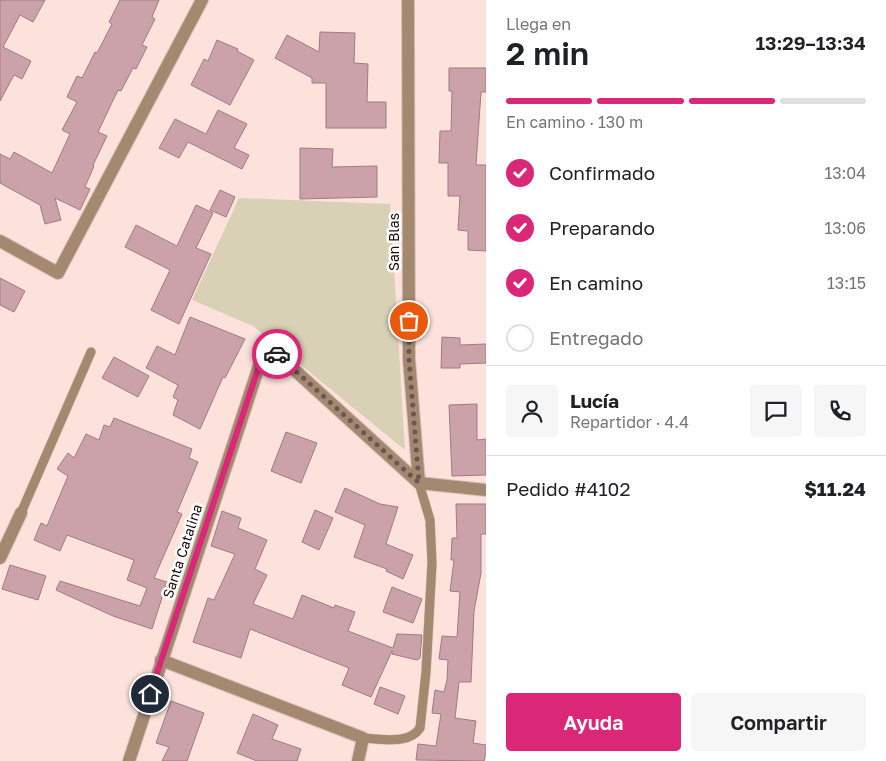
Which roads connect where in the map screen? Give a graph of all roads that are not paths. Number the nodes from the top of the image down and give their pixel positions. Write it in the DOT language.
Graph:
graph roads {
  1 [pos="202,0"];
  2 [pos="408,0"];
  3 [pos="0,241"];
  4 [pos="91,352"];
  5 [pos="419,483"];
  6 [pos="486,490"];
  7 [pos="21,513"];
  8 [pos="0,558"];
  9 [pos="161,660"];
  10 [pos="364,738"];
  11 [pos="129,761"];
  12 [pos="358,761"];
  1 -- 3 [label="street"];
  2 -- 5 [label="street, San Blas"];
  4 -- 7 [label="lane"];
  5 -- 6 [label="street"];
  5 -- 9 [label="street, Santa Catalina"];
  5 -- 10 [label="lane"];
  7 -- 8 [label="street"];
  9 -- 10 [label="street"];
  9 -- 11 [label="street, Santa Catalina"];
  10 -- 12 [label="street"];
}
